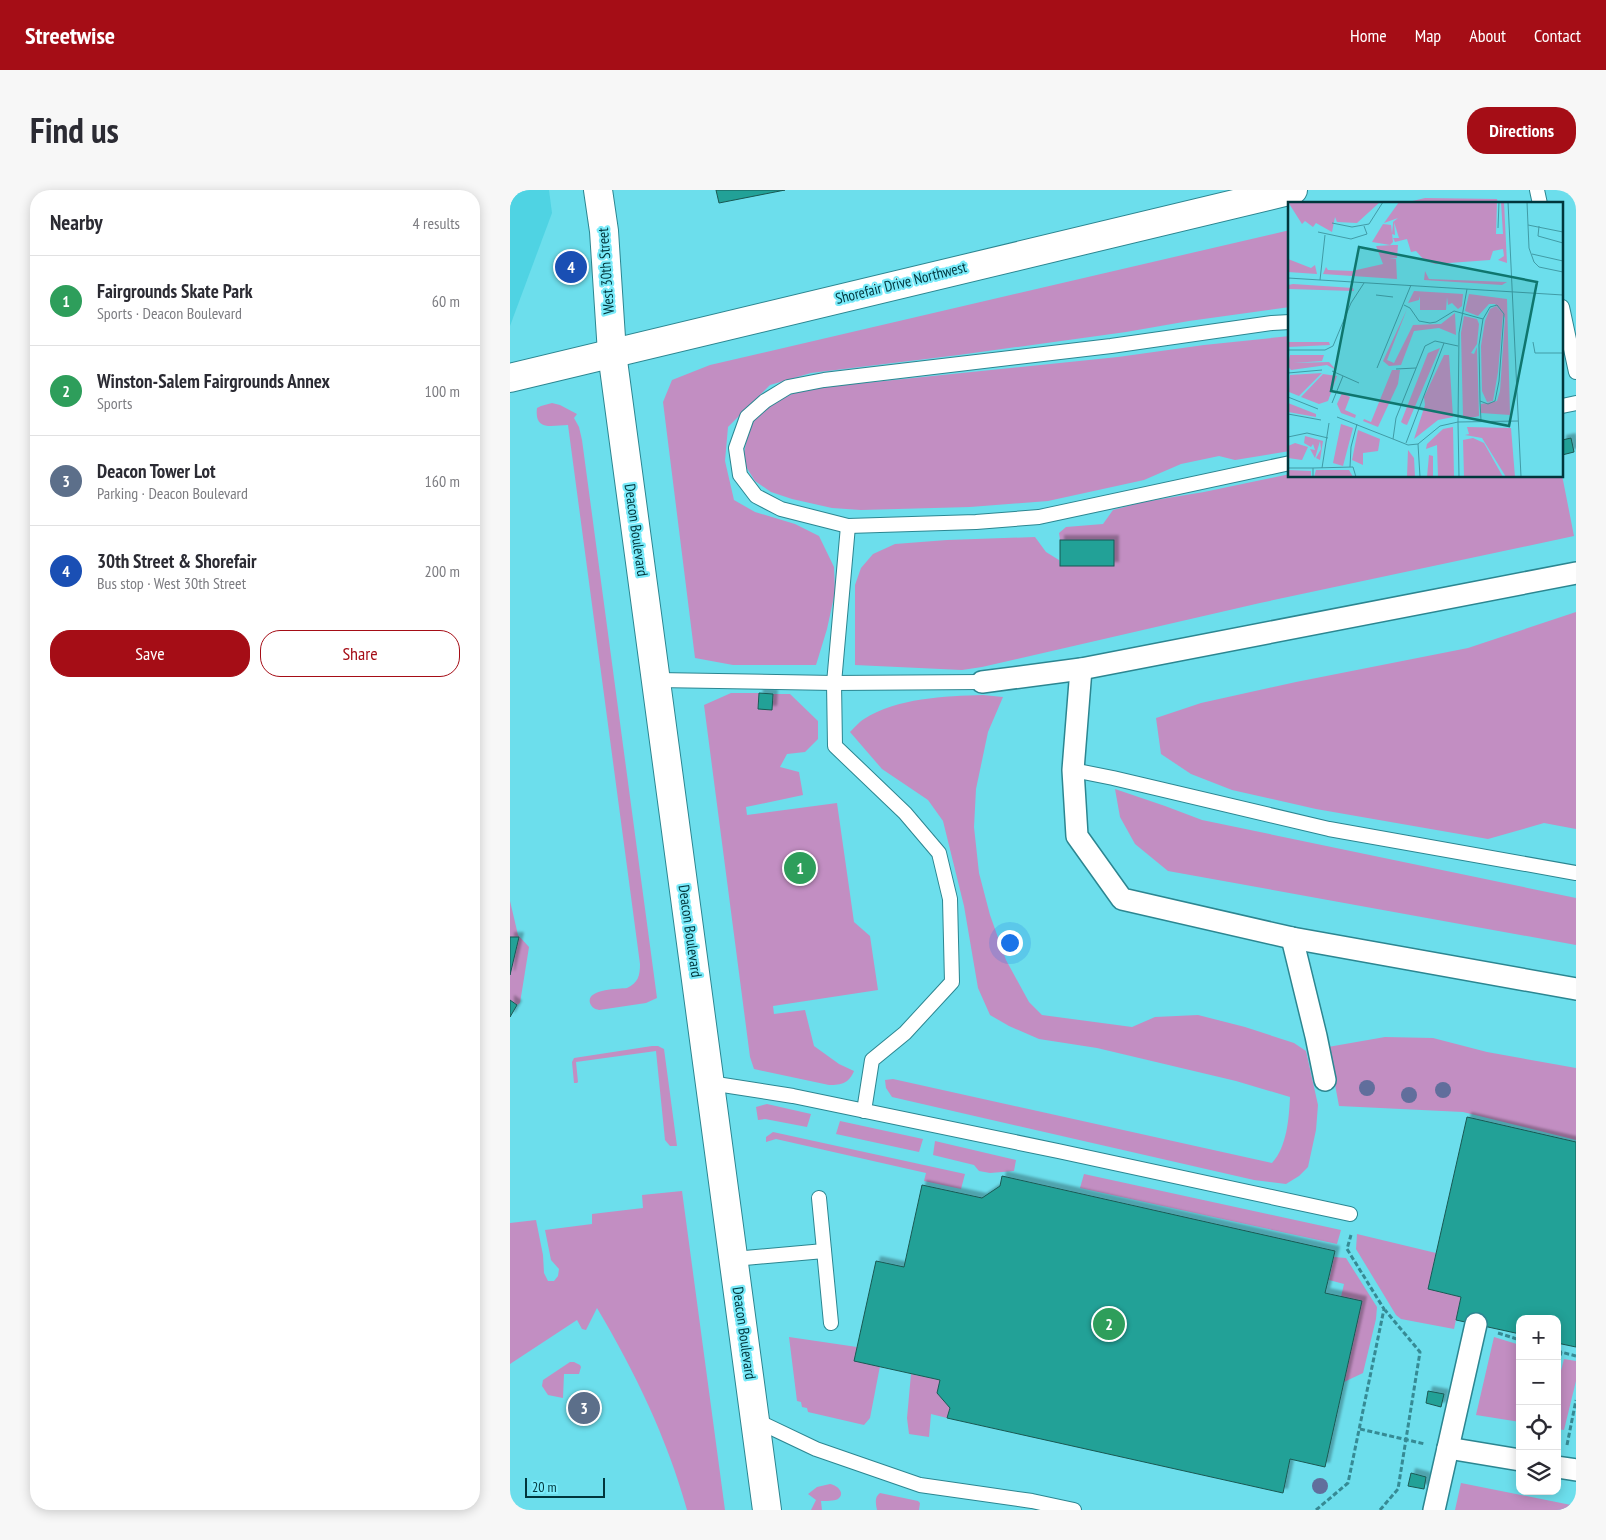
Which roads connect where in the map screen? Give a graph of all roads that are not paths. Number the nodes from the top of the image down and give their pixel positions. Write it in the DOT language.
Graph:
graph roads {
  1 [pos="598,190"];
  2 [pos="1293,190"];
  3 [pos="1564,316"];
  4 [pos="1288,322"];
  5 [pos="612,353"];
  6 [pos="1576,372"];
  7 [pos="510,378"];
  8 [pos="1288,463"];
  9 [pos="848,526"];
  10 [pos="1576,573"];
  11 [pos="1081,669"];
  12 [pos="657,680"];
  13 [pos="982,682"];
  14 [pos="834,683"];
  15 [pos="1073,770"];
  16 [pos="1576,873"];
  17 [pos="1292,938"];
  18 [pos="1576,990"];
  19 [pos="1325,1080"];
  20 [pos="710,1083"];
  21 [pos="864,1111"];
  22 [pos="819,1198"];
  23 [pos="1350,1214"];
  24 [pos="824,1251"];
  25 [pos="734,1259"];
  26 [pos="831,1324"];
  27 [pos="1476,1324"];
  28 [pos="755,1420"];
  29 [pos="1448,1448"];
  30 [pos="1516,1459"];
  31 [pos="767,1510"];
  32 [pos="1074,1510"];
  33 [pos="1434,1510"];
  1 -- 5 [label="street, West 30th Street"];
  2 -- 5 [label="street, Shorefair Drive Northwest"];
  3 -- 6 [label="lane"];
  4 -- 9 [label="lane"];
  5 -- 7 [label="street, Shorefair Drive Northwest"];
  5 -- 12 [label="street, Deacon Boulevard"];
  8 -- 9 [label="lane"];
  9 -- 14 [label="lane"];
  10 -- 11 [label="street"];
  11 -- 13 [label="street"];
  11 -- 15 [label="street"];
  12 -- 14 [label="lane"];
  12 -- 20 [label="street, Deacon Boulevard"];
  13 -- 14 [label="lane"];
  14 -- 21 [label="lane"];
  15 -- 16 [label="lane"];
  15 -- 17 [label="street"];
  17 -- 18 [label="street"];
  17 -- 19 [label="street"];
  20 -- 21 [label="lane"];
  20 -- 25 [label="street, Deacon Boulevard"];
  21 -- 23 [label="lane"];
  22 -- 24 [label="lane"];
  24 -- 25 [label="lane"];
  24 -- 26 [label="lane"];
  25 -- 28 [label="street, Deacon Boulevard"];
  27 -- 29 [label="street"];
  28 -- 31 [label="street, Deacon Boulevard"];
  28 -- 32 [label="lane"];
  29 -- 30 [label="street"];
  29 -- 33 [label="street"];
}
